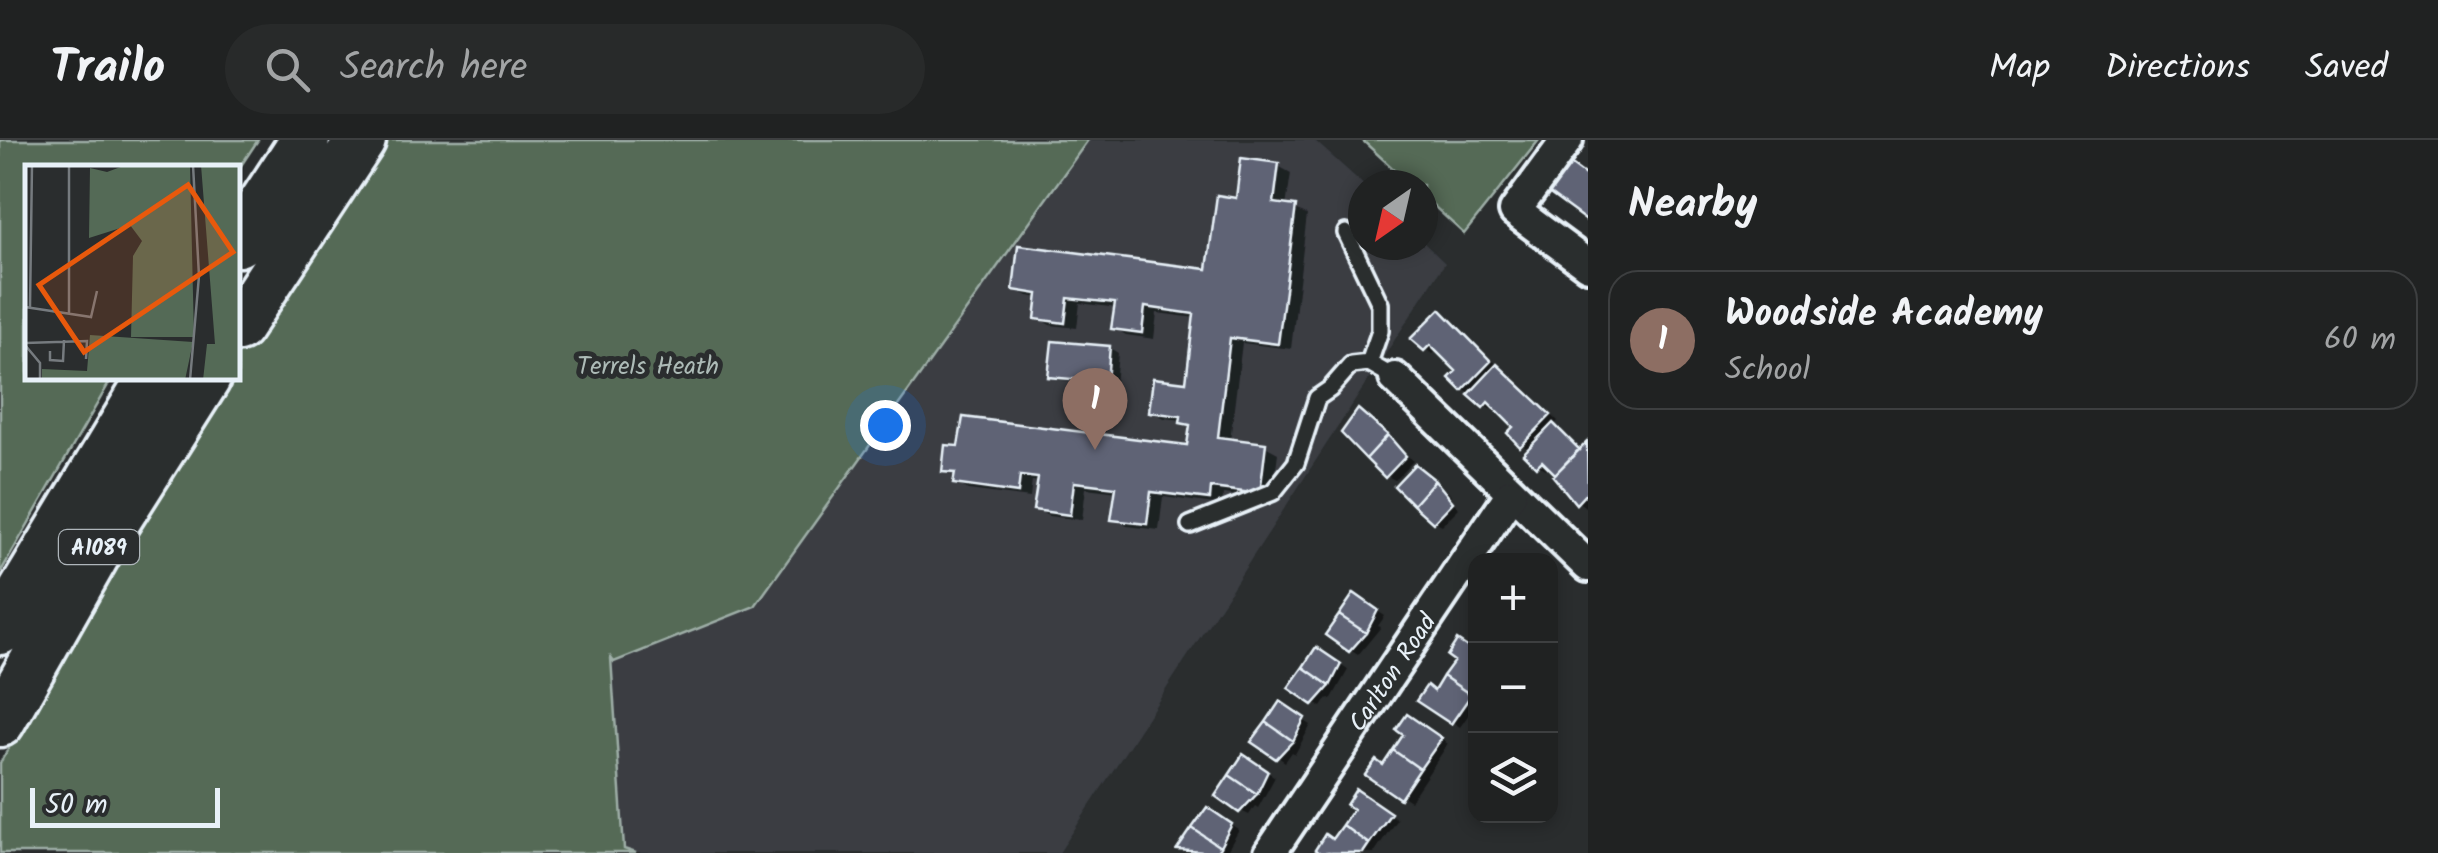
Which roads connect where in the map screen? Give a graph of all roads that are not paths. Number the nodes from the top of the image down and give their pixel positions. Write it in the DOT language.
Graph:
graph roads {
  1 [pos="305,140"];
  2 [pos="361,140"];
  3 [pos="1566,140"];
  4 [pos="1346,233"];
  5 [pos="240,239"];
  6 [pos="1588,264"];
  7 [pos="240,324"];
  8 [pos="1382,371"];
  9 [pos="151,380"];
  10 [pos="205,380"];
  11 [pos="1511,494"];
  12 [pos="1190,525"];
  13 [pos="1588,566"];
  14 [pos="0,630"];
  15 [pos="0,722"];
  16 [pos="1270,853"];
  1 -- 5 [label="highway"];
  2 -- 7 [label="highway"];
  3 -- 6 [label="street"];
  4 -- 8 [label="lane"];
  8 -- 11 [label="street"];
  8 -- 12 [label="lane"];
  9 -- 14 [label="highway, A1089"];
  10 -- 15 [label="highway, A1089"];
  11 -- 13 [label="street"];
  11 -- 16 [label="street, Carlton Road"];
}
